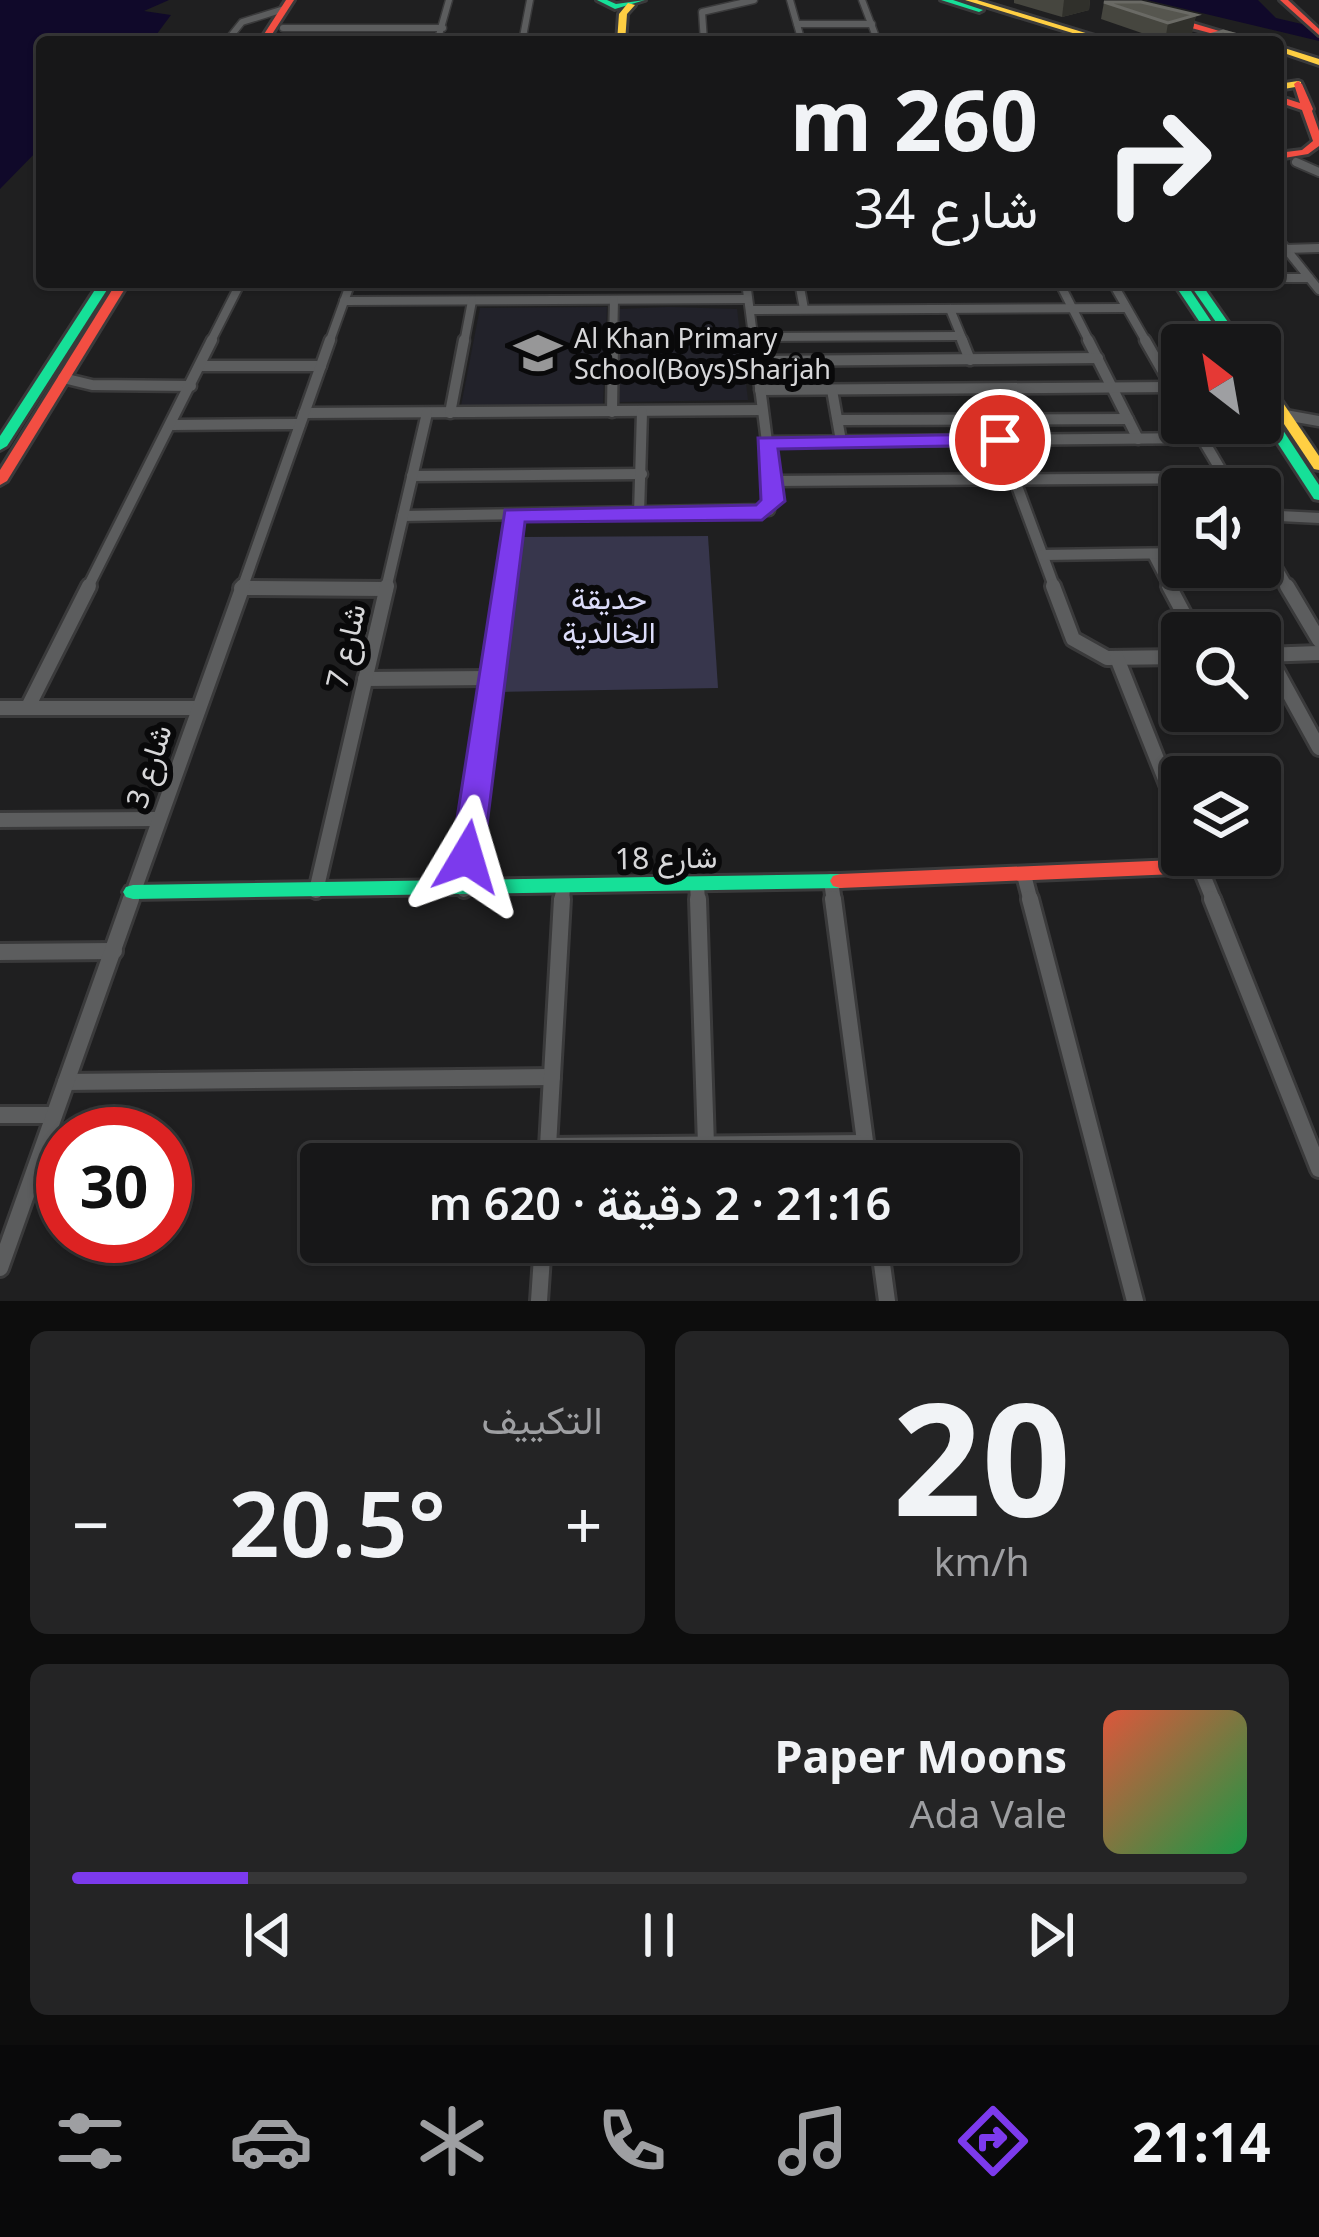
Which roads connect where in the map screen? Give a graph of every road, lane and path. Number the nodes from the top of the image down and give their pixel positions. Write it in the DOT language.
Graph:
graph roads {
  1 [pos="301,0"];
  2 [pos="449,0"];
  3 [pos="530,0"];
  4 [pos="754,0"];
  5 [pos="790,0"];
  6 [pos="862,0"];
  7 [pos="945,0"];
  8 [pos="968,0"];
  9 [pos="1288,0"];
  10 [pos="601,1"];
  11 [pos="635,2"];
  12 [pos="1153,12"];
  13 [pos="1313,20"];
  14 [pos="796,24"];
  15 [pos="872,24"];
  16 [pos="274,26"];
  17 [pos="442,28"];
  18 [pos="230,36"];
  19 [pos="439,36"];
  20 [pos="523,36"];
  21 [pos="615,36"];
  22 [pos="616,36"];
  23 [pos="704,36"];
  24 [pos="800,36"];
  25 [pos="876,36"];
  26 [pos="1065,36"];
  27 [pos="1091,36"];
  28 [pos="1234,36"];
  29 [pos="1284,55"];
  30 [pos="1310,70"];
  31 [pos="1284,101"];
  32 [pos="1309,109"];
  33 [pos="1319,136"];
  34 [pos="1284,160"];
  35 [pos="1319,162"];
  36 [pos="1319,172"];
  37 [pos="1284,246"];
  38 [pos="1319,248"];
  39 [pos="1286,249"];
  40 [pos="1284,278"];
  41 [pos="1309,278"];
  42 [pos="102,288"];
  43 [pos="119,288"];
  44 [pos="238,288"];
  45 [pos="349,288"];
  46 [pos="670,288"];
  47 [pos="747,288"];
  48 [pos="800,288"];
  49 [pos="1062,288"];
  50 [pos="1115,288"];
  51 [pos="1183,288"];
  52 [pos="1199,288"];
  53 [pos="1319,290"];
  54 [pos="669,299"];
  55 [pos="614,300"];
  56 [pos="344,301"];
  57 [pos="472,301"];
  58 [pos="749,304"];
  59 [pos="1072,308"];
  60 [pos="1126,308"];
  61 [pos="804,309"];
  62 [pos="950,309"];
  63 [pos="1207,324"];
  64 [pos="1224,324"];
  65 [pos="960,336"];
  66 [pos="753,337"];
  67 [pos="1098,358"];
  68 [pos="970,360"];
  69 [pos="757,361"];
  70 [pos="201,366"];
  71 [pos="321,366"];
  72 [pos="1161,367"];
  73 [pos="92,385"];
  74 [pos="58,386"];
  75 [pos="191,386"];
  76 [pos="980,388"];
  77 [pos="1113,388"];
  78 [pos="760,390"];
  79 [pos="832,390"];
  80 [pos="1161,394"];
  81 [pos="1281,409"];
  82 [pos="762,410"];
  83 [pos="450,412"];
  84 [pos="612,412"];
  85 [pos="642,412"];
  86 [pos="427,413"];
  87 [pos="1281,413"];
  88 [pos="1128,418"];
  89 [pos="1287,418"];
  90 [pos="302,419"];
  91 [pos="992,419"];
  92 [pos="838,420"];
  93 [pos="1317,421"];
  94 [pos="172,425"];
  95 [pos="1281,438"];
  96 [pos="1138,439"];
  97 [pos="1161,439"];
  98 [pos="1000,440"];
  99 [pos="841,441"];
  100 [pos="766,442"];
  101 [pos="0,446"];
  102 [pos="1319,466"];
  103 [pos="642,474"];
  104 [pos="412,476"];
  105 [pos="1015,480"];
  106 [pos="0,481"];
  107 [pos="772,481"];
  108 [pos="1161,482"];
  109 [pos="1319,496"];
  110 [pos="640,514"];
  111 [pos="1319,514"];
  112 [pos="514,515"];
  113 [pos="1281,515"];
  114 [pos="403,516"];
  115 [pos="1153,554"];
  116 [pos="1161,554"];
  117 [pos="1042,555"];
  118 [pos="1281,580"];
  119 [pos="241,588"];
  120 [pos="386,589"];
  121 [pos="1183,612"];
  122 [pos="1319,640"];
  123 [pos="1319,653"];
  124 [pos="1281,654"];
  125 [pos="1161,657"];
  126 [pos="1117,658"];
  127 [pos="490,678"];
  128 [pos="365,679"];
  129 [pos="1281,684"];
  130 [pos="28,707"];
  131 [pos="0,708"];
  132 [pos="196,708"];
  133 [pos="1319,748"];
  134 [pos="1161,769"];
  135 [pos="159,819"];
  136 [pos="0,820"];
  137 [pos="1161,863"];
  138 [pos="1024,875"];
  139 [pos="1203,876"];
  140 [pos="831,881"];
  141 [pos="697,884"];
  142 [pos="562,886"];
  143 [pos="464,890"];
  144 [pos="316,891"];
  145 [pos="134,892"];
  146 [pos="114,951"];
  147 [pos="0,952"];
  148 [pos="552,1077"];
  149 [pos="66,1082"];
  150 [pos="57,1107"];
  151 [pos="0,1115"];
  152 [pos="36,1115"];
  153 [pos="548,1143"];
  154 [pos="706,1143"];
  155 [pos="865,1143"];
  156 [pos="36,1166"];
  157 [pos="1319,1169"];
  158 [pos="542,1263"];
  159 [pos="882,1263"];
  160 [pos="0,1268"];
  161 [pos="539,1301"];
  162 [pos="887,1301"];
  163 [pos="1135,1301"];
  1 -- 16 [label="street"];
  2 -- 17 [label="street"];
  3 -- 20 [label="street"];
  4 -- 23 [label="street"];
  5 -- 14 [label="street"];
  6 -- 15 [label="street"];
  7 -- 26 [label="street"];
  8 -- 27 [label="street"];
  9 -- 13 [label="street"];
  10 -- 11 [label="street"];
  10 -- 21 [label="street"];
  11 -- 22 [label="street"];
  12 -- 28 [label="street"];
  14 -- 15 [label="street"];
  14 -- 24 [label="street"];
  15 -- 25 [label="street"];
  16 -- 17 [label="street"];
  16 -- 18 [label="street"];
  17 -- 19 [label="street"];
  29 -- 30 [label="street"];
  30 -- 32 [label="street"];
  31 -- 32 [label="street"];
  32 -- 33 [label="street"];
  33 -- 34 [label="street"];
  34 -- 35 [label="street"];
  34 -- 36 [label="street"];
  37 -- 39 [label="street"];
  38 -- 39 [label="street"];
  39 -- 41 [label="street"];
  40 -- 41 [label="street"];
  41 -- 53 [label="street"];
  42 -- 101 [label="street"];
  43 -- 74 [label="street"];
  44 -- 70 [label="street"];
  45 -- 56 [label="street, شارع 3"];
  46 -- 54 [label="street"];
  47 -- 58 [label="street"];
  48 -- 61 [label="street"];
  49 -- 59 [label="street"];
  50 -- 60 [label="street"];
  51 -- 63 [label="street"];
  52 -- 64 [label="street"];
  54 -- 55 [label="street"];
  54 -- 58 [label="street"];
  55 -- 57 [label="street"];
  55 -- 84 [label="street"];
  56 -- 57 [label="street"];
  56 -- 71 [label="street, شارع 3"];
  57 -- 83 [label="street"];
  58 -- 61 [label="street"];
  58 -- 66 [label="street"];
  59 -- 60 [label="street"];
  59 -- 62 [label="street"];
  59 -- 67 [label="street"];
  60 -- 72 [label="street"];
  61 -- 62 [label="street"];
  62 -- 65 [label="street"];
  65 -- 66 [label="street"];
  65 -- 68 [label="street"];
  66 -- 69 [label="street"];
  67 -- 68 [label="street"];
  67 -- 77 [label="street"];
  68 -- 69 [label="street"];
  69 -- 78 [label="street"];
  70 -- 71 [label="street"];
  70 -- 75 [label="street"];
  71 -- 90 [label="street, شارع 3"];
  73 -- 74 [label="street"];
  73 -- 74 [label="street"];
  73 -- 75 [label="street"];
  74 -- 106 [label="street"];
  75 -- 94 [label="street"];
  76 -- 77 [label="street"];
  76 -- 79 [label="street"];
  76 -- 91 [label="street"];
  77 -- 80 [label="street"];
  77 -- 88 [label="street"];
  78 -- 79 [label="street"];
  78 -- 82 [label="street"];
  79 -- 92 [label="street"];
  81 -- 89 [label="street"];
  82 -- 85 [label="street"];
  82 -- 100 [label="street"];
  83 -- 84 [label="street"];
  83 -- 86 [label="street"];
  84 -- 85 [label="street"];
  85 -- 103 [label="street"];
  86 -- 90 [label="street"];
  86 -- 104 [label="street, شارع 7"];
  87 -- 89 [label="street"];
  88 -- 91 [label="street"];
  88 -- 96 [label="street"];
  89 -- 93 [label="street"];
  89 -- 102 [label="street"];
  90 -- 94 [label="street"];
  90 -- 119 [label="street, شارع 3"];
  91 -- 92 [label="street"];
  92 -- 99 [label="street"];
  94 -- 130 [label="street"];
  95 -- 109 [label="street"];
  96 -- 97 [label="street"];
  96 -- 98 [label="street"];
  98 -- 99 [label="street"];
  98 -- 105 [label="street"];
  99 -- 100 [label="street"];
  100 -- 107 [label="street"];
  103 -- 104 [label="street"];
  103 -- 110 [label="street"];
  104 -- 114 [label="street, شارع 7"];
  105 -- 107 [label="street"];
  105 -- 108 [label="street"];
  105 -- 117 [label="street"];
  107 -- 110 [label="street"];
  110 -- 112 [label="street"];
  111 -- 113 [label="street"];
  112 -- 114 [label="street"];
  112 -- 127 [label="street"];
  114 -- 120 [label="street, شارع 7"];
  115 -- 116 [label="street"];
  115 -- 117 [label="street"];
  115 -- 121 [label="street"];
  117 -- 126 [label="street"];
  118 -- 122 [label="street"];
  119 -- 120 [label="street"];
  119 -- 132 [label="street, شارع 3"];
  120 -- 128 [label="street, شارع 7"];
  123 -- 124 [label="street"];
  125 -- 126 [label="street"];
  126 -- 134 [label="street"];
  127 -- 128 [label="street"];
  127 -- 143 [label="street"];
  128 -- 144 [label="street, شارع 7"];
  129 -- 133 [label="street"];
  130 -- 131 [label="street"];
  130 -- 132 [label="street"];
  132 -- 135 [label="street, شارع 3"];
  135 -- 136 [label="street"];
  135 -- 145 [label="street, شارع 3"];
  137 -- 138 [label="street, شارع 18"];
  138 -- 140 [label="street, شارع 18"];
  138 -- 163 [label="street"];
  139 -- 157 [label="street"];
  140 -- 141 [label="street, شارع 18"];
  140 -- 155 [label="street"];
  141 -- 142 [label="street, شارع 18"];
  141 -- 154 [label="street"];
  142 -- 143 [label="street, شارع 18"];
  142 -- 148 [label="street"];
  143 -- 144 [label="street, شارع 18"];
  144 -- 145 [label="street, شارع 18"];
  145 -- 146 [label="street, شارع 3"];
  146 -- 147 [label="street"];
  146 -- 149 [label="street, شارع 3"];
  148 -- 149 [label="street"];
  148 -- 153 [label="street"];
  149 -- 150 [label="street, شارع 3"];
  151 -- 152 [label="street"];
  156 -- 160 [label="street, شارع 3"];
  158 -- 161 [label="street"];
  159 -- 162 [label="street"];
}
